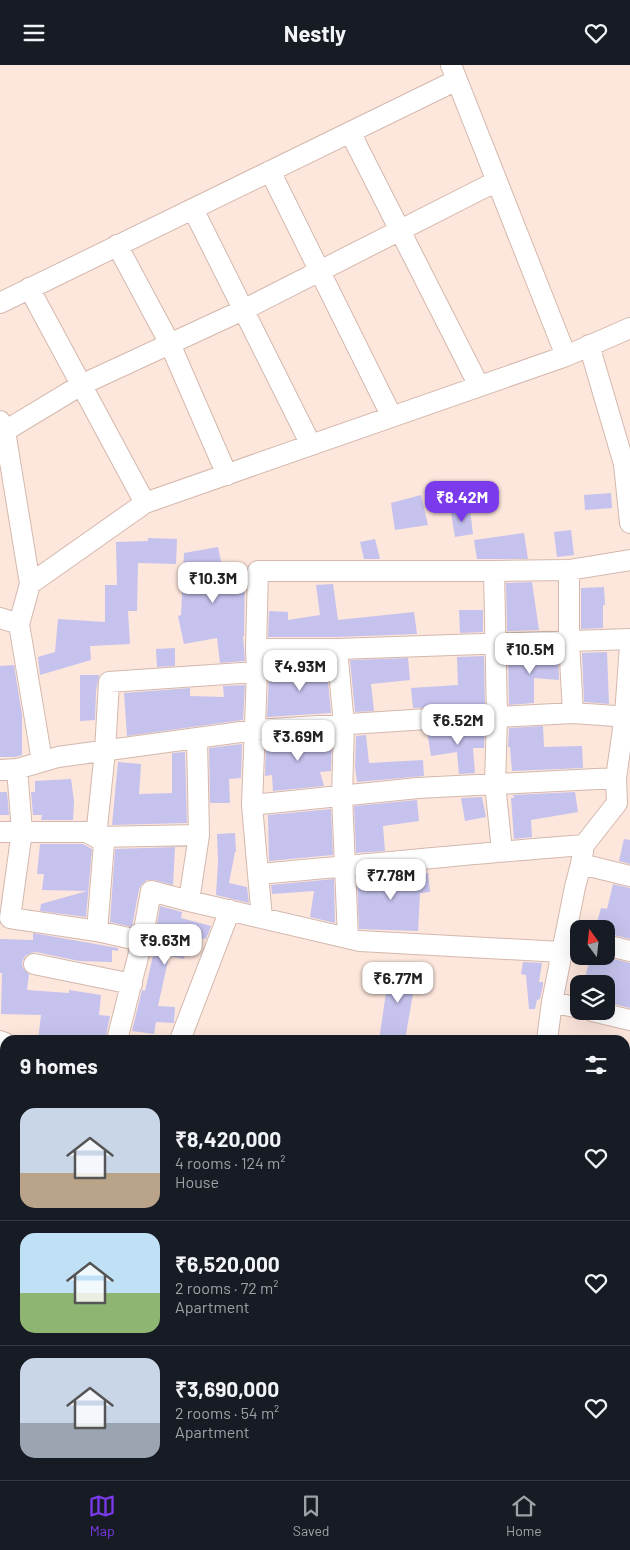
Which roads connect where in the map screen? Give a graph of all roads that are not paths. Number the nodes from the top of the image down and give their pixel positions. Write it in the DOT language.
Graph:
graph roads {
  1 [pos="454,73"];
  2 [pos="350,132"];
  3 [pos="270,171"];
  4 [pos="497,181"];
  5 [pos="193,209"];
  6 [pos="400,230"];
  7 [pos="118,245"];
  8 [pos="320,271"];
  9 [pos="29,288"];
  10 [pos="0,303"];
  11 [pos="244,309"];
  12 [pos="630,327"];
  13 [pos="170,344"];
  14 [pos="589,345"];
  15 [pos="566,356"];
  16 [pos="81,385"];
  17 [pos="479,387"];
  18 [pos="392,417"];
  19 [pos="2,428"];
  20 [pos="311,445"];
  21 [pos="227,475"];
  22 [pos="628,479"];
  23 [pos="145,503"];
  24 [pos="630,523"];
  25 [pos="630,560"];
  26 [pos="570,570"];
  27 [pos="494,571"];
  28 [pos="30,584"];
  29 [pos="9,621"];
  30 [pos="630,639"];
  31 [pos="570,641"];
  32 [pos="496,644"];
  33 [pos="630,645"];
  34 [pos="256,649"];
  35 [pos="337,649"];
  36 [pos="257,672"];
  37 [pos="628,677"];
  38 [pos="574,713"];
  39 [pos="628,716"];
  40 [pos="497,717"];
  41 [pos="344,725"];
  42 [pos="256,730"];
  43 [pos="197,739"];
  44 [pos="105,751"];
  45 [pos="42,761"];
  46 [pos="8,769"];
  47 [pos="616,778"];
  48 [pos="495,784"];
  49 [pos="342,796"];
  50 [pos="252,805"];
  51 [pos="623,805"];
  52 [pos="22,831"];
  53 [pos="0,832"];
  54 [pos="199,835"];
  55 [pos="96,837"];
  56 [pos="502,851"];
  57 [pos="583,855"];
  58 [pos="344,867"];
  59 [pos="258,874"];
  60 [pos="630,876"];
  61 [pos="189,901"];
  62 [pos="230,910"];
  63 [pos="262,918"];
  64 [pos="97,931"];
  65 [pos="348,937"];
  66 [pos="142,941"];
  67 [pos="568,942"];
  68 [pos="615,947"];
  69 [pos="630,951"];
  70 [pos="34,964"];
  71 [pos="132,984"];
  72 [pos="552,1002"];
  73 [pos="570,1006"];
  74 [pos="615,1016"];
  75 [pos="630,1020"];
  76 [pos="118,1035"];
  77 [pos="182,1035"];
  78 [pos="548,1035"];
  1 -- 2 [label="street"];
  1 -- 4 [label="street"];
  2 -- 3 [label="street"];
  2 -- 6 [label="street"];
  3 -- 5 [label="street"];
  3 -- 8 [label="street"];
  4 -- 6 [label="street"];
  4 -- 15 [label="street"];
  5 -- 7 [label="street"];
  5 -- 11 [label="street"];
  6 -- 8 [label="street"];
  6 -- 17 [label="street"];
  7 -- 9 [label="street"];
  7 -- 13 [label="street"];
  8 -- 11 [label="street"];
  8 -- 18 [label="street"];
  9 -- 10 [label="street"];
  9 -- 16 [label="street"];
  11 -- 13 [label="street"];
  11 -- 20 [label="street"];
  12 -- 14 [label="street"];
  13 -- 16 [label="street"];
  13 -- 21 [label="street"];
  14 -- 15 [label="street"];
  14 -- 22 [label="street"];
  15 -- 17 [label="street"];
  16 -- 19 [label="street"];
  16 -- 23 [label="street"];
  17 -- 18 [label="street"];
  18 -- 20 [label="street"];
  19 -- 28 [label="street"];
  20 -- 21 [label="street"];
  21 -- 23 [label="street"];
  22 -- 24 [label="street"];
  23 -- 28 [label="street"];
  25 -- 26 [label="street"];
  26 -- 27 [label="street"];
  26 -- 31 [label="street"];
  27 -- 32 [label="street"];
  27 -- 34 [label="street"];
  28 -- 29 [label="street"];
  29 -- 45 [label="street"];
  30 -- 31 [label="street"];
  31 -- 32 [label="street"];
  31 -- 38 [label="street"];
  32 -- 35 [label="street"];
  32 -- 40 [label="street"];
  33 -- 37 [label="street"];
  34 -- 35 [label="street"];
  34 -- 36 [label="street"];
  35 -- 41 [label="street"];
  36 -- 42 [label="street"];
  36 -- 44 [label="street"];
  37 -- 39 [label="street"];
  38 -- 39 [label="street"];
  38 -- 40 [label="street"];
  39 -- 47 [label="street"];
  40 -- 41 [label="street"];
  40 -- 48 [label="street"];
  41 -- 42 [label="street"];
  41 -- 49 [label="street"];
  42 -- 43 [label="street"];
  42 -- 50 [label="street"];
  43 -- 44 [label="street"];
  43 -- 54 [label="street"];
  44 -- 45 [label="street"];
  44 -- 55 [label="street"];
  45 -- 46 [label="street"];
  46 -- 52 [label="street"];
  47 -- 48 [label="street"];
  47 -- 51 [label="street"];
  48 -- 49 [label="street"];
  48 -- 56 [label="street"];
  49 -- 50 [label="street"];
  49 -- 58 [label="street"];
  50 -- 59 [label="street"];
  51 -- 57 [label="street"];
  52 -- 53 [label="street"];
  52 -- 55 [label="street"];
  52 -- 64 [label="street"];
  54 -- 55 [label="street"];
  54 -- 61 [label="street"];
  55 -- 64 [label="street"];
  56 -- 57 [label="street"];
  56 -- 58 [label="street"];
  57 -- 60 [label="street"];
  57 -- 67 [label="street"];
  58 -- 59 [label="street"];
  58 -- 65 [label="street"];
  59 -- 63 [label="street"];
  61 -- 62 [label="street"];
  61 -- 66 [label="street"];
  62 -- 63 [label="street"];
  62 -- 77 [label="street"];
  63 -- 65 [label="street"];
  64 -- 66 [label="street"];
  65 -- 67 [label="street"];
  66 -- 71 [label="street"];
  67 -- 72 [label="street"];
  68 -- 69 [label="street"];
  70 -- 71 [label="street"];
  71 -- 76 [label="street"];
  72 -- 73 [label="street"];
  72 -- 78 [label="street"];
  74 -- 75 [label="street"];
}
